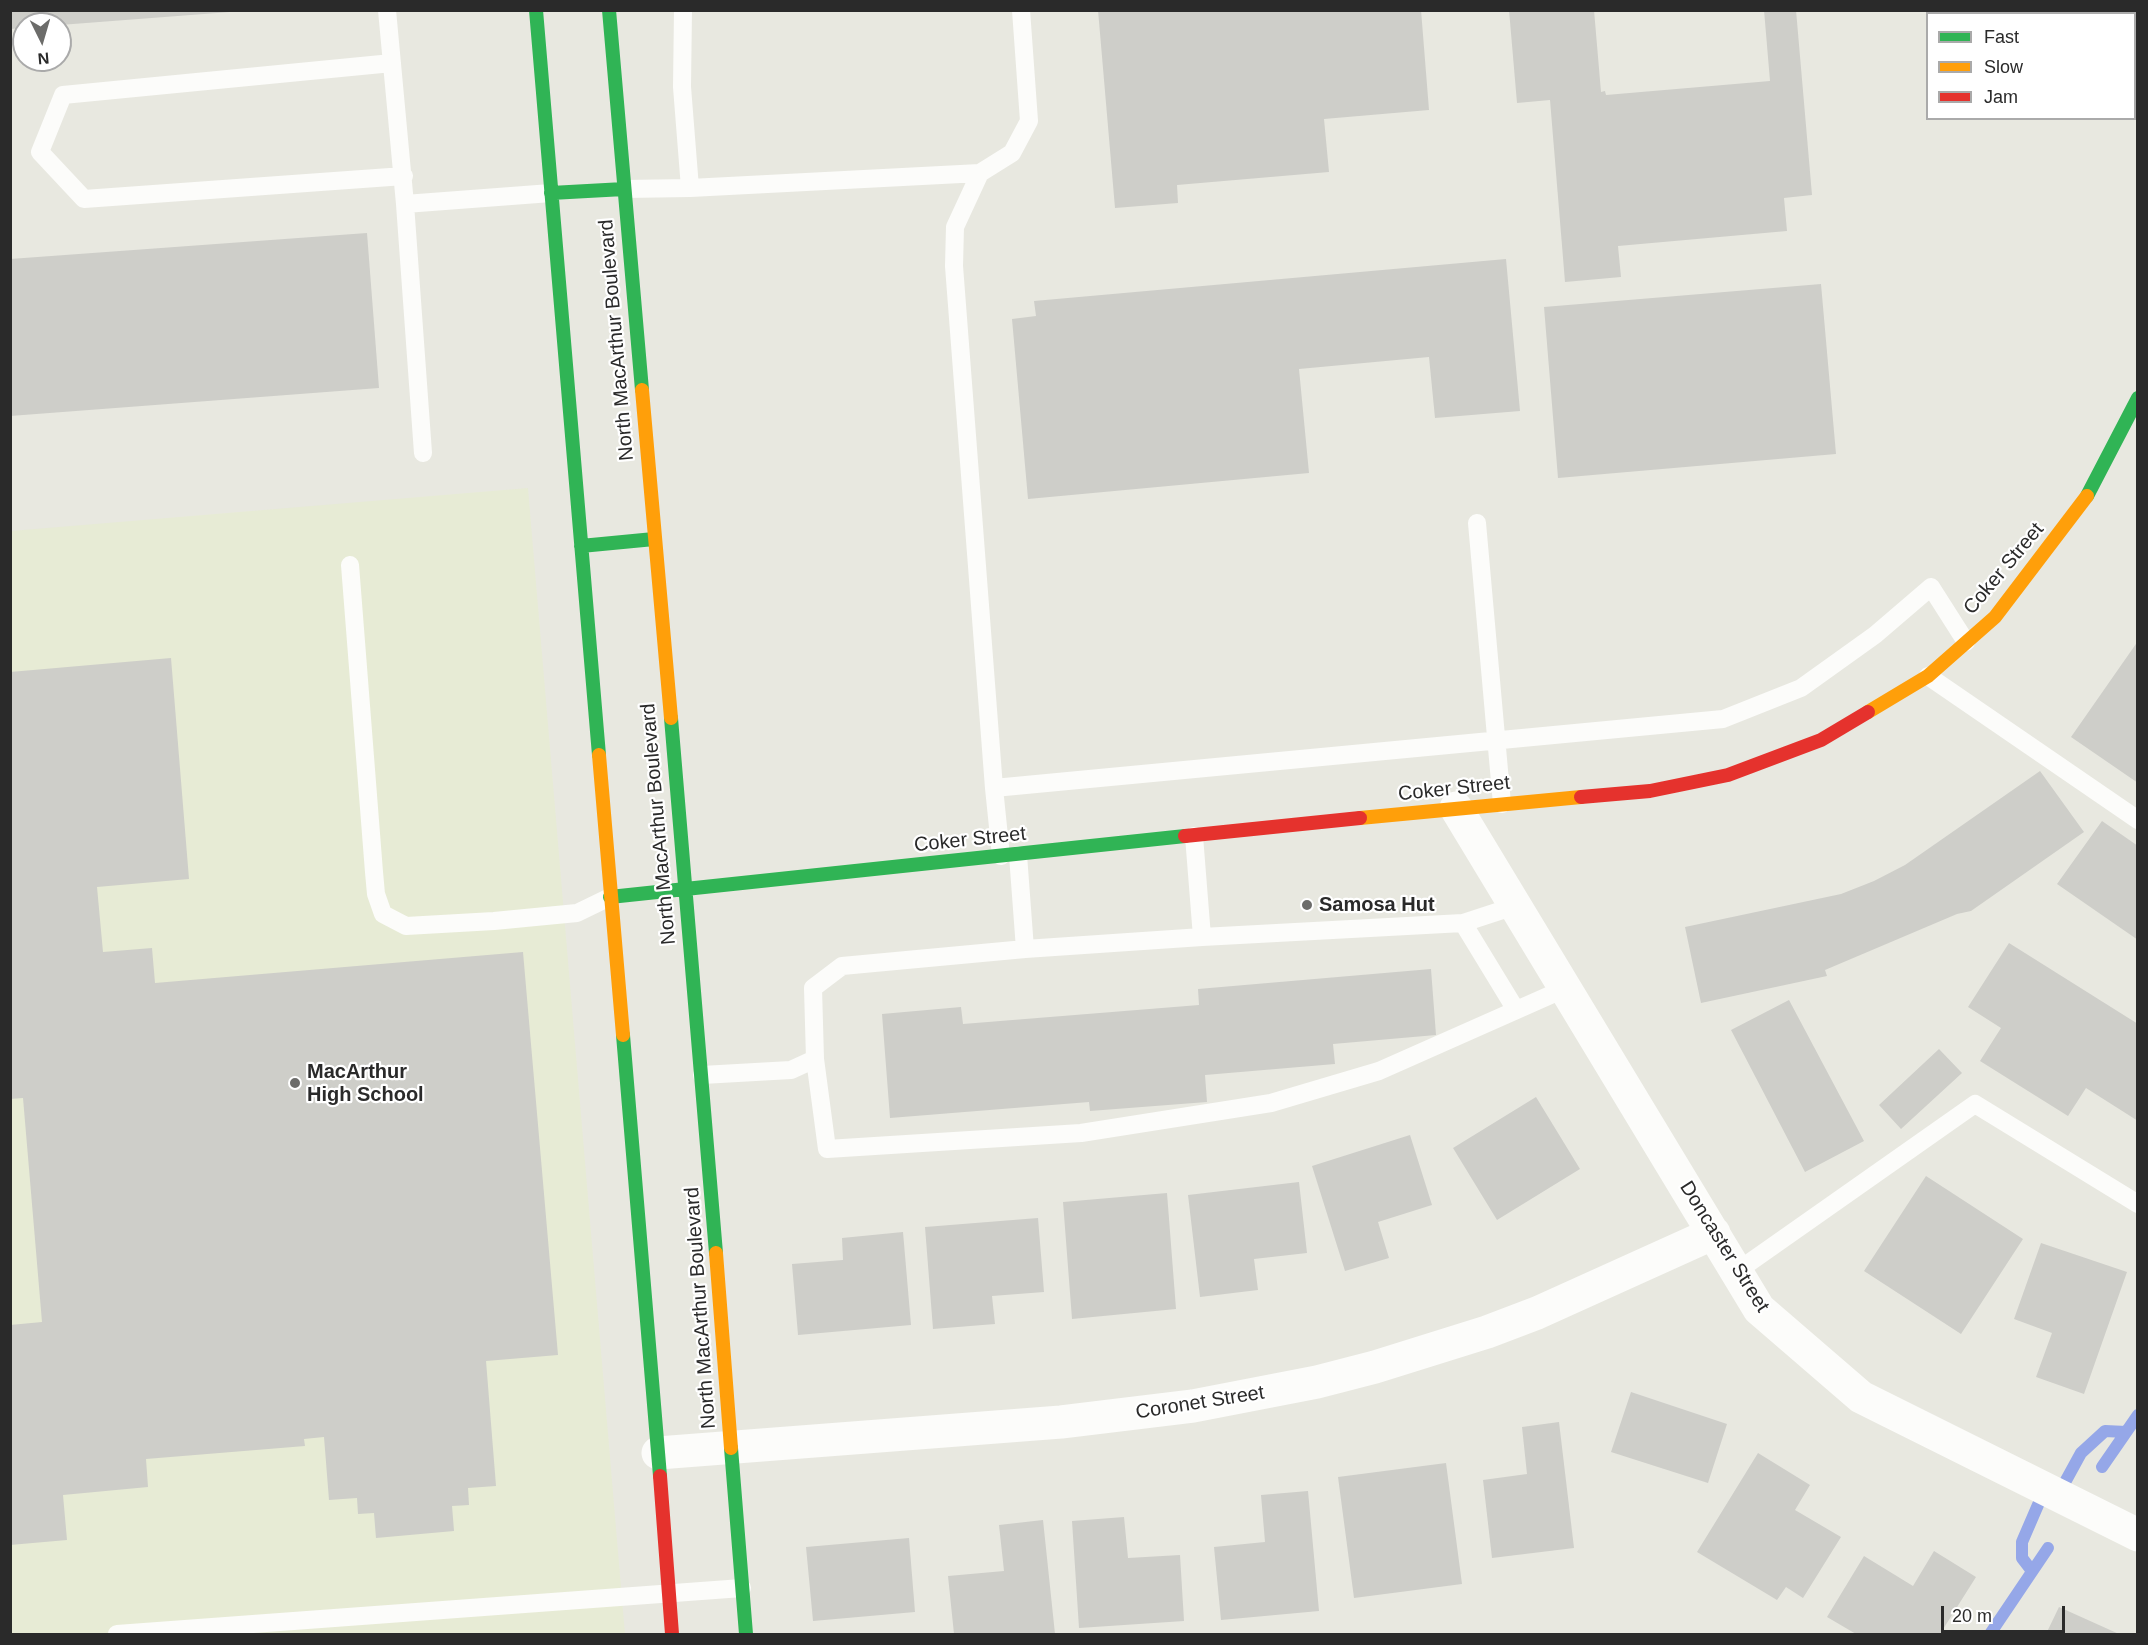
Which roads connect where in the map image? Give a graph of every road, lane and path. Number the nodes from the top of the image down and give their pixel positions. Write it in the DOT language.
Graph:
graph roads {
  1 [pos="387,10"];
  2 [pos="536,10"];
  3 [pos="609,10"];
  4 [pos="683,10"];
  5 [pos="1021,10"];
  6 [pos="392,63"];
  7 [pos="980,173"];
  8 [pos="404,176"];
  9 [pos="690,188"];
  10 [pos="624,189"];
  11 [pos="551,193"];
  12 [pos="405,204"];
  13 [pos="2138,398"];
  14 [pos="423,453"];
  15 [pos="1477,524"];
  16 [pos="654,539"];
  17 [pos="581,546"];
  18 [pos="350,566"];
  19 [pos="1966,642"];
  20 [pos="1928,676"];
  21 [pos="1496,740"];
  22 [pos="994,788"];
  23 [pos="1502,804"];
  24 [pos="1456,808"];
  25 [pos="2138,820"];
  26 [pos="1194,836"];
  27 [pos="1010,855"];
  28 [pos="685,889"];
  29 [pos="610,897"];
  30 [pos="1515,906"];
  31 [pos="1463,923"];
  32 [pos="1202,936"];
  33 [pos="1025,949"];
  34 [pos="1564,989"];
  35 [pos="1516,1010"];
  36 [pos="815,1059"];
  37 [pos="702,1076"];
  38 [pos="2138,1204"];
  39 [pos="1714,1233"];
  40 [pos="1736,1272"];
  41 [pos="731,1448"];
  42 [pos="658,1453"];
  43 [pos="2138,1535"];
  44 [pos="742,1588"];
  45 [pos="668,1594"];
  46 [pos="117,1635"];
  47 [pos="672,1635"];
  48 [pos="746,1635"];
  1 -- 6 [label="lane"];
  2 -- 11 [label="main road"];
  3 -- 10 [label="main road, North MacArthur Boulevard"];
  4 -- 9 [label="lane"];
  5 -- 7 [label="lane"];
  6 -- 8 [label="lane"];
  6 -- 8 [label="lane"];
  7 -- 9 [label="lane"];
  7 -- 22 [label="lane"];
  8 -- 12 [label="lane"];
  9 -- 10 [label="lane"];
  10 -- 11 [label="main road"];
  10 -- 16 [label="main road, North MacArthur Boulevard"];
  11 -- 12 [label="lane"];
  11 -- 17 [label="main road"];
  12 -- 14 [label="lane"];
  13 -- 19 [label="main road, Coker Street"];
  15 -- 21 [label="lane"];
  16 -- 17 [label="main road"];
  16 -- 28 [label="main road, North MacArthur Boulevard"];
  17 -- 29 [label="main road"];
  18 -- 29 [label="lane"];
  19 -- 20 [label="main road, Coker Street"];
  19 -- 21 [label="lane"];
  20 -- 23 [label="main road, Coker Street"];
  20 -- 25 [label="lane"];
  21 -- 22 [label="lane"];
  21 -- 23 [label="lane"];
  22 -- 27 [label="lane"];
  23 -- 24 [label="main road, Coker Street"];
  24 -- 26 [label="main road, Coker Street"];
  24 -- 30 [label="street, Doncaster Street"];
  26 -- 27 [label="main road, Coker Street"];
  26 -- 32 [label="lane"];
  27 -- 28 [label="main road, Coker Street"];
  27 -- 33 [label="lane"];
  28 -- 29 [label="main road, Coker Street"];
  28 -- 37 [label="main road, North MacArthur Boulevard"];
  29 -- 42 [label="main road"];
  30 -- 31 [label="lane"];
  30 -- 34 [label="street, Doncaster Street"];
  31 -- 32 [label="lane"];
  31 -- 35 [label="lane"];
  32 -- 33 [label="lane"];
  33 -- 36 [label="lane"];
  34 -- 35 [label="lane"];
  34 -- 39 [label="street, Doncaster Street"];
  35 -- 36 [label="lane"];
  36 -- 37 [label="lane"];
  37 -- 41 [label="main road, North MacArthur Boulevard"];
  38 -- 40 [label="lane"];
  39 -- 40 [label="street, Doncaster Street"];
  39 -- 41 [label="street, Coronet Street"];
  40 -- 43 [label="street, Doncaster Street"];
  41 -- 42 [label="street, Coronet Street"];
  41 -- 44 [label="main road, North MacArthur Boulevard"];
  42 -- 45 [label="main road"];
  44 -- 45 [label="lane"];
  44 -- 48 [label="main road, North MacArthur Boulevard"];
  45 -- 46 [label="lane"];
  45 -- 47 [label="main road"];
}
